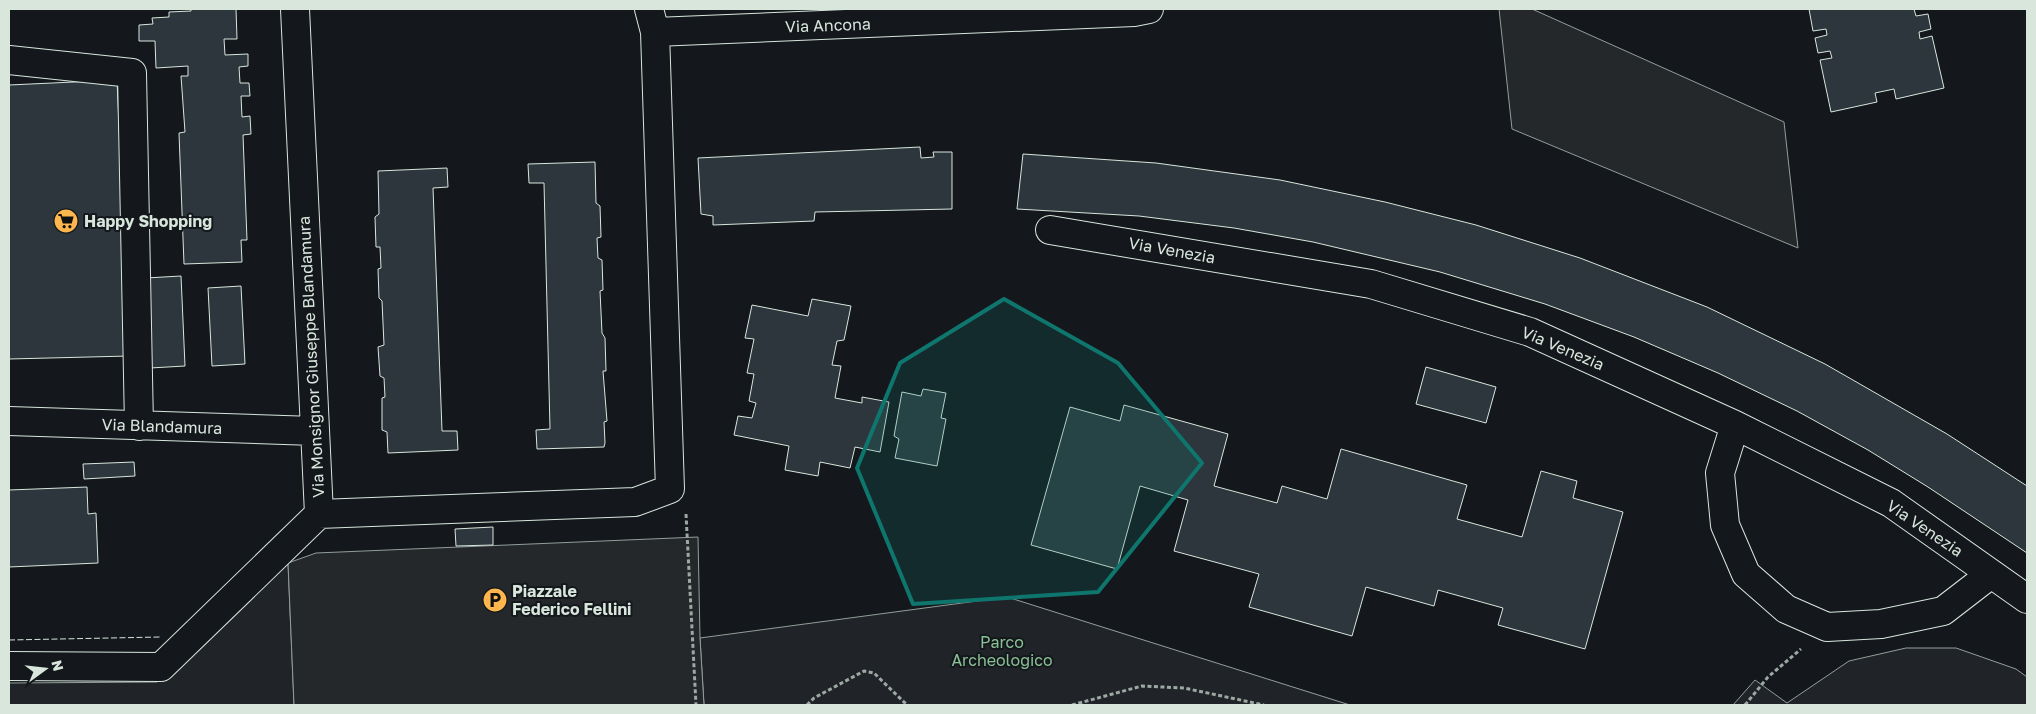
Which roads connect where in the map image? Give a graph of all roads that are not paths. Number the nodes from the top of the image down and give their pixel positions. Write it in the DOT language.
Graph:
graph roads {
  1 [pos="295,9"];
  2 [pos="1139,10"];
  3 [pos="652,20"];
  4 [pos="9,60"];
  5 [pos="1050,230"];
  6 [pos="9,421"];
  7 [pos="1735,425"];
  8 [pos="138,426"];
  9 [pos="314,431"];
  10 [pos="319,514"];
  11 [pos="1991,574"];
  12 [pos="2027,599"];
  13 [pos="9,666"];
  1 -- 9 [label="street, Via Monsignor Giuseppe Blandamura"];
  2 -- 3 [label="street, Via Ancona"];
  3 -- 10 [label="street"];
  4 -- 8 [label="street"];
  5 -- 7 [label="street, Via Venezia"];
  6 -- 8 [label="street, Via Blandamura"];
  7 -- 11 [label="street, Via Venezia"];
  7 -- 11 [label="street"];
  8 -- 9 [label="street, Via Blandamura"];
  9 -- 10 [label="street, Via Monsignor Giuseppe Blandamura"];
  10 -- 13 [label="street, Via Monsignor Giuseppe Blandamura"];
  11 -- 12 [label="street, Via Venezia"];
}
